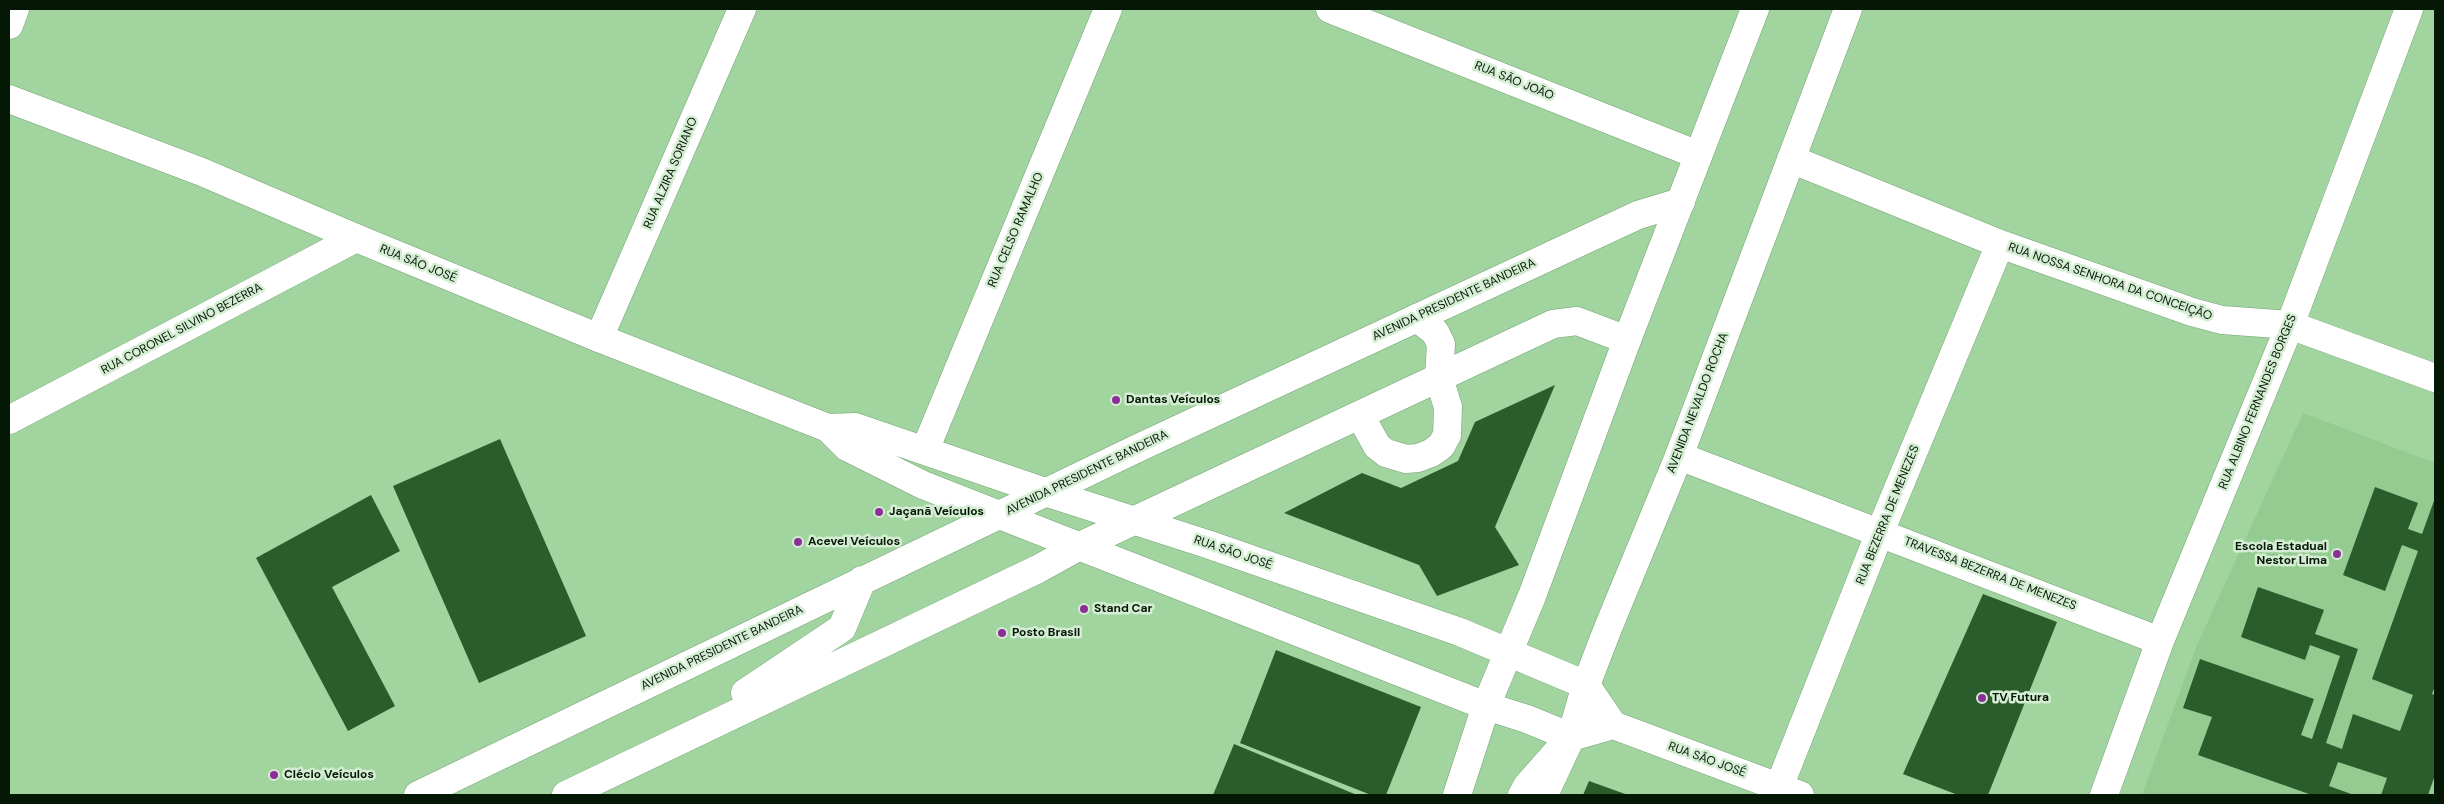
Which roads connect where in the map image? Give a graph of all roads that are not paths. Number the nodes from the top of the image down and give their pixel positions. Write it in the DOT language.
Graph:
graph roads {
  1 [pos="16,9"];
  2 [pos="742,9"];
  3 [pos="1108,9"];
  4 [pos="1332,9"];
  5 [pos="1755,9"];
  6 [pos="1848,9"];
  7 [pos="2409,9"];
  8 [pos="9,25"];
  9 [pos="9,100"];
  10 [pos="1698,154"];
  11 [pos="1791,159"];
  12 [pos="1681,202"];
  13 [pos="356,238"];
  14 [pos="2000,244"];
  15 [pos="1417,318"];
  16 [pos="2290,325"];
  17 [pos="599,338"];
  18 [pos="1627,340"];
  19 [pos="1439,378"];
  20 [pos="2435,378"];
  21 [pos="1360,415"];
  22 [pos="9,420"];
  23 [pos="828,428"];
  24 [pos="925,450"];
  25 [pos="1679,456"];
  26 [pos="1048,493"];
  27 [pos="999,515"];
  28 [pos="1135,520"];
  29 [pos="1880,532"];
  30 [pos="1078,547"];
  31 [pos="862,580"];
  32 [pos="2160,641"];
  33 [pos="1509,653"];
  34 [pos="1586,686"];
  35 [pos="1486,706"];
  36 [pos="1613,725"];
  37 [pos="1570,737"];
  38 [pos="656,751"];
  39 [pos="1790,791"];
  40 [pos="584,793"];
  41 [pos="418,795"];
  42 [pos="1457,795"];
  43 [pos="1522,795"];
  44 [pos="1544,795"];
  45 [pos="2104,795"];
  1 -- 8 [label="main road"];
  2 -- 17 [label="main road, RUA ALZIRA SORIANO"];
  3 -- 24 [label="main road, RUA CELSO RAMALHO"];
  4 -- 10 [label="main road, RUA SÃO JOÃO"];
  5 -- 10 [label="main road"];
  6 -- 11 [label="main road, AVENIDA NEVALDO ROCHA"];
  7 -- 16 [label="main road, RUA ALBINO FERNANDES BORGES"];
  9 -- 13 [label="main road, RUA SÃO JOSÉ"];
  10 -- 12 [label="main road"];
  11 -- 14 [label="main road, RUA NOSSA SENHORA DA CONCEIÇÃO"];
  11 -- 25 [label="main road, AVENIDA NEVALDO ROCHA"];
  12 -- 15 [label="main road, AVENIDA PRESIDENTE BANDEIRA"];
  12 -- 18 [label="main road"];
  13 -- 17 [label="main road, RUA SÃO JOSÉ"];
  13 -- 22 [label="main road, RUA CORONEL SILVINO BEZERRA"];
  14 -- 16 [label="main road, RUA NOSSA SENHORA DA CONCEIÇÃO"];
  14 -- 29 [label="main road, RUA BEZERRA DE MENEZES"];
  15 -- 19 [label="main road"];
  15 -- 26 [label="main road, AVENIDA PRESIDENTE BANDEIRA"];
  16 -- 20 [label="main road, RUA NOSSA SENHORA DA CONCEIÇÃO"];
  16 -- 32 [label="main road, RUA ALBINO FERNANDES BORGES"];
  17 -- 23 [label="main road, RUA SÃO JOSÉ"];
  18 -- 19 [label="main road"];
  18 -- 33 [label="main road"];
  19 -- 21 [label="main road"];
  19 -- 21 [label="main road"];
  21 -- 28 [label="main road"];
  23 -- 24 [label="main road, RUA SÃO JOSÉ"];
  23 -- 27 [label="main road, RUA SÃO JOSÉ"];
  24 -- 26 [label="main road, RUA SÃO JOSÉ"];
  25 -- 29 [label="main road, TRAVESSA BEZERRA DE MENEZES"];
  25 -- 34 [label="main road, AVENIDA NEVALDO ROCHA"];
  26 -- 27 [label="main road, AVENIDA PRESIDENTE BANDEIRA"];
  26 -- 28 [label="main road, RUA SÃO JOSÉ"];
  27 -- 30 [label="main road, RUA SÃO JOSÉ"];
  27 -- 31 [label="main road, AVENIDA PRESIDENTE BANDEIRA"];
  28 -- 30 [label="main road"];
  28 -- 33 [label="main road, RUA SÃO JOSÉ"];
  29 -- 32 [label="main road, TRAVESSA BEZERRA DE MENEZES"];
  29 -- 39 [label="main road, RUA BEZERRA DE MENEZES"];
  30 -- 35 [label="main road, RUA SÃO JOSÉ"];
  30 -- 38 [label="main road"];
  31 -- 38 [label="main road"];
  31 -- 41 [label="main road, AVENIDA PRESIDENTE BANDEIRA"];
  32 -- 45 [label="main road, RUA ALBINO FERNANDES BORGES"];
  33 -- 34 [label="main road, RUA SÃO JOSÉ"];
  33 -- 35 [label="main road"];
  34 -- 36 [label="main road"];
  34 -- 37 [label="main road, AVENIDA NEVALDO ROCHA"];
  35 -- 37 [label="main road, RUA SÃO JOSÉ"];
  35 -- 42 [label="main road"];
  36 -- 37 [label="main road"];
  36 -- 39 [label="main road, RUA SÃO JOSÉ"];
  37 -- 43 [label="main road"];
  37 -- 44 [label="main road, AVENIDA NEVALDO ROCHA"];
  38 -- 40 [label="main road"];
}
